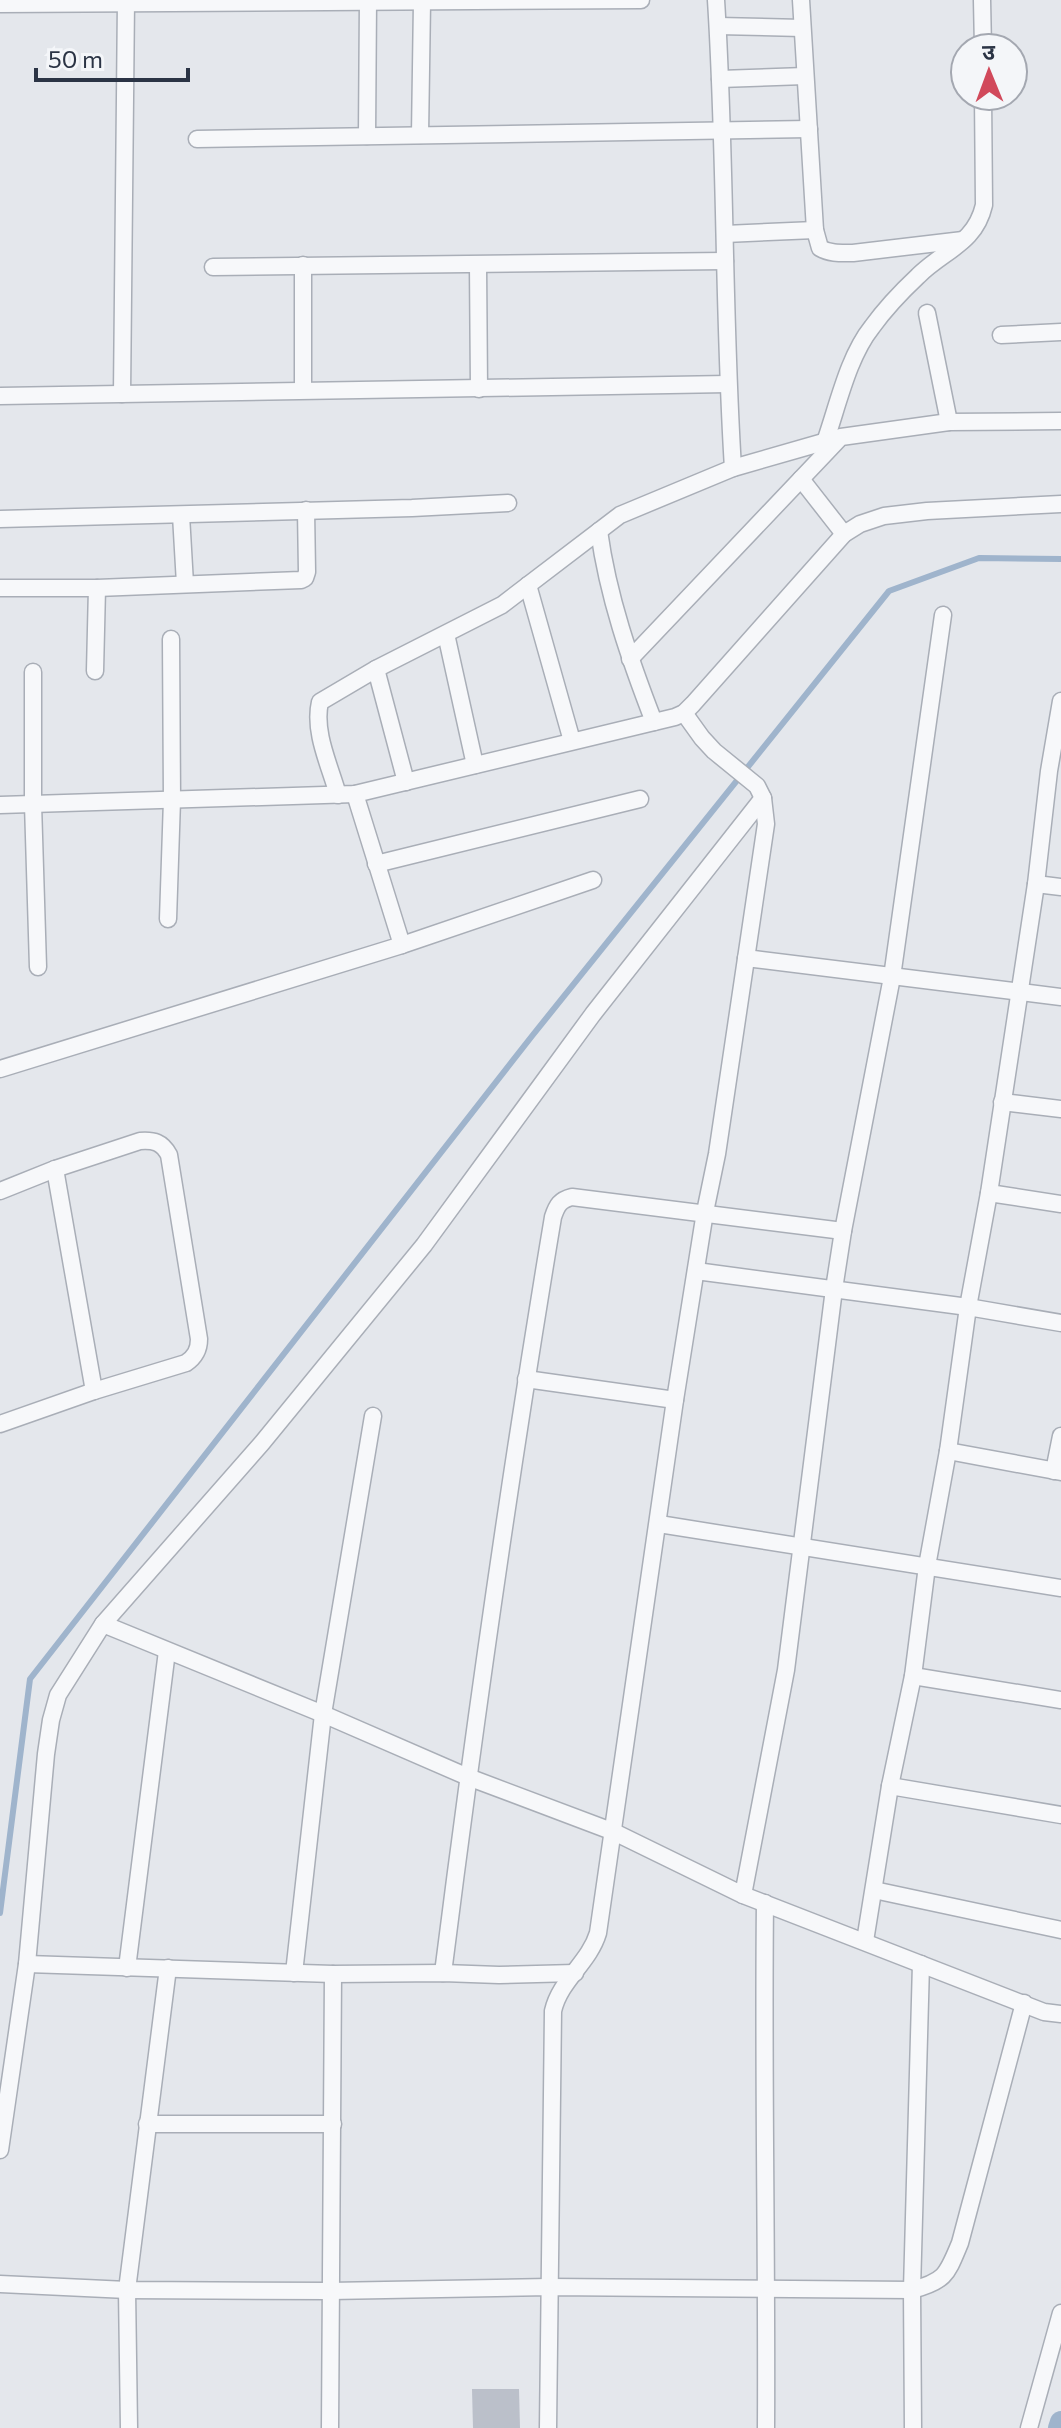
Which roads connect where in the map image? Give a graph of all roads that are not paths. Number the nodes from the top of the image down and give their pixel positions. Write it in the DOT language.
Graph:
graph roads {
  1 [pos="641,0"];
  2 [pos="716,0"];
  3 [pos="801,0"];
  4 [pos="982,0"];
  5 [pos="126,1"];
  6 [pos="368,1"];
  7 [pos="422,2"];
  8 [pos="0,4"];
  9 [pos="718,26"];
  10 [pos="802,28"];
  11 [pos="983,32"];
  12 [pos="805,76"];
  13 [pos="720,79"];
  14 [pos="983,112"];
  15 [pos="809,129"];
  16 [pos="722,130"];
  17 [pos="420,135"];
  18 [pos="367,136"];
  19 [pos="197,139"];
  20 [pos="815,230"];
  21 [pos="725,234"];
  22 [pos="964,240"];
  23 [pos="725,261"];
  24 [pos="303,265"];
  25 [pos="478,265"];
  26 [pos="213,267"];
  27 [pos="927,313"];
  28 [pos="1061,332"];
  29 [pos="1001,335"];
  30 [pos="728,384"];
  31 [pos="479,389"];
  32 [pos="303,390"];
  33 [pos="122,394"];
  34 [pos="0,396"];
  35 [pos="1061,421"];
  36 [pos="949,422"];
  37 [pos="833,439"];
  38 [pos="733,468"];
  39 [pos="801,479"];
  40 [pos="508,503"];
  41 [pos="1061,504"];
  42 [pos="306,510"];
  43 [pos="181,515"];
  44 [pos="0,519"];
  45 [pos="599,531"];
  46 [pos="844,534"];
  47 [pos="185,584"];
  48 [pos="528,585"];
  49 [pos="0,588"];
  50 [pos="97,588"];
  51 [pos="943,615"];
  52 [pos="446,634"];
  53 [pos="171,639"];
  54 [pos="630,659"];
  55 [pos="376,669"];
  56 [pos="95,671"];
  57 [pos="33,672"];
  58 [pos="1061,701"];
  59 [pos="684,713"];
  60 [pos="654,722"];
  61 [pos="572,741"];
  62 [pos="475,765"];
  63 [pos="1055,772"];
  64 [pos="406,782"];
  65 [pos="760,792"];
  66 [pos="347,795"];
  67 [pos="640,799"];
  68 [pos="172,800"];
  69 [pos="33,804"];
  70 [pos="0,805"];
  71 [pos="376,864"];
  72 [pos="593,880"];
  73 [pos="1036,884"];
  74 [pos="1061,887"];
  75 [pos="168,919"];
  76 [pos="402,945"];
  77 [pos="746,958"];
  78 [pos="38,967"];
  79 [pos="892,977"];
  80 [pos="1019,991"];
  81 [pos="1061,997"];
  82 [pos="0,1069"];
  83 [pos="1002,1102"];
  84 [pos="1061,1109"];
  85 [pos="55,1169"];
  86 [pos="0,1191"];
  87 [pos="989,1193"];
  88 [pos="1061,1204"];
  89 [pos="705,1212"];
  90 [pos="843,1231"];
  91 [pos="696,1271"];
  92 [pos="834,1289"];
  93 [pos="968,1307"];
  94 [pos="1061,1323"];
  95 [pos="526,1379"];
  96 [pos="94,1391"];
  97 [pos="675,1400"];
  98 [pos="373,1416"];
  99 [pos="0,1424"];
  100 [pos="1061,1436"];
  101 [pos="948,1451"];
  102 [pos="1058,1471"];
  103 [pos="659,1524"];
  104 [pos="802,1547"];
  105 [pos="927,1566"];
  106 [pos="1061,1588"];
  107 [pos="103,1624"];
  108 [pos="167,1651"];
  109 [pos="913,1676"];
  110 [pos="1061,1700"];
  111 [pos="323,1714"];
  112 [pos="468,1777"];
  113 [pos="890,1786"];
  114 [pos="1061,1815"];
  115 [pos="614,1832"];
  116 [pos="874,1890"];
  117 [pos="743,1895"];
  118 [pos="765,1903"];
  119 [pos="1061,1930"];
  120 [pos="865,1941"];
  121 [pos="27,1964"];
  122 [pos="921,1964"];
  123 [pos="127,1968"];
  124 [pos="168,1968"];
  125 [pos="294,1973"];
  126 [pos="443,1973"];
  127 [pos="575,1973"];
  128 [pos="333,1974"];
  129 [pos="1024,2003"];
  130 [pos="1061,2014"];
  131 [pos="147,2124"];
  132 [pos="333,2124"];
  133 [pos="0,2150"];
  134 [pos="0,2284"];
  135 [pos="549,2287"];
  136 [pos="767,2288"];
  137 [pos="127,2290"];
  138 [pos="912,2290"];
  139 [pos="330,2291"];
  140 [pos="1061,2313"];
  141 [pos="129,2428"];
  142 [pos="330,2428"];
  143 [pos="548,2428"];
  144 [pos="766,2428"];
  145 [pos="913,2428"];
  146 [pos="1029,2428"];
  1 -- 7 [label="street"];
  2 -- 9 [label="street"];
  3 -- 10 [label="street"];
  4 -- 11 [label="street"];
  5 -- 6 [label="street"];
  5 -- 8 [label="street"];
  5 -- 33 [label="street"];
  6 -- 7 [label="street"];
  6 -- 18 [label="street"];
  7 -- 17 [label="street"];
  9 -- 10 [label="street"];
  9 -- 13 [label="street"];
  10 -- 12 [label="street"];
  12 -- 13 [label="street"];
  12 -- 15 [label="street"];
  13 -- 16 [label="street"];
  14 -- 22 [label="street"];
  15 -- 16 [label="street"];
  15 -- 20 [label="street"];
  16 -- 17 [label="street"];
  16 -- 21 [label="street"];
  17 -- 18 [label="street"];
  18 -- 19 [label="street"];
  20 -- 21 [label="street"];
  20 -- 22 [label="street"];
  21 -- 23 [label="street"];
  22 -- 37 [label="street"];
  23 -- 25 [label="street"];
  23 -- 30 [label="street"];
  24 -- 25 [label="street"];
  24 -- 26 [label="street"];
  24 -- 32 [label="street"];
  25 -- 31 [label="street"];
  27 -- 36 [label="street"];
  28 -- 29 [label="street"];
  30 -- 31 [label="street"];
  30 -- 38 [label="street"];
  31 -- 32 [label="street"];
  32 -- 33 [label="street"];
  33 -- 34 [label="street"];
  35 -- 36 [label="street"];
  36 -- 37 [label="street"];
  37 -- 38 [label="street"];
  37 -- 39 [label="street"];
  38 -- 45 [label="street"];
  39 -- 46 [label="street"];
  39 -- 54 [label="street"];
  40 -- 42 [label="street"];
  41 -- 46 [label="street"];
  42 -- 43 [label="street"];
  42 -- 47 [label="street"];
  43 -- 44 [label="street"];
  43 -- 47 [label="street"];
  45 -- 48 [label="street"];
  45 -- 54 [label="street"];
  46 -- 59 [label="street"];
  47 -- 50 [label="street"];
  48 -- 52 [label="street"];
  48 -- 61 [label="street"];
  49 -- 50 [label="street"];
  50 -- 56 [label="street"];
  51 -- 79 [label="street"];
  52 -- 55 [label="street"];
  52 -- 62 [label="street"];
  53 -- 68 [label="street"];
  54 -- 60 [label="street"];
  55 -- 64 [label="street"];
  55 -- 66 [label="street"];
  57 -- 69 [label="street"];
  58 -- 63 [label="street"];
  59 -- 60 [label="street"];
  59 -- 65 [label="street"];
  60 -- 61 [label="street"];
  61 -- 62 [label="street"];
  62 -- 64 [label="street"];
  63 -- 73 [label="street"];
  64 -- 66 [label="street"];
  65 -- 77 [label="street"];
  65 -- 107 [label="street"];
  66 -- 68 [label="street"];
  66 -- 71 [label="street"];
  67 -- 71 [label="street"];
  68 -- 69 [label="street"];
  68 -- 75 [label="street"];
  69 -- 70 [label="street"];
  69 -- 78 [label="street"];
  71 -- 76 [label="street"];
  72 -- 76 [label="street"];
  73 -- 74 [label="street"];
  73 -- 80 [label="street"];
  76 -- 82 [label="street"];
  77 -- 79 [label="street"];
  77 -- 89 [label="street"];
  79 -- 80 [label="street"];
  79 -- 90 [label="street"];
  80 -- 81 [label="street"];
  80 -- 83 [label="street"];
  83 -- 84 [label="street"];
  83 -- 87 [label="street"];
  85 -- 86 [label="street"];
  85 -- 96 [label="street"];
  85 -- 96 [label="street"];
  87 -- 88 [label="street"];
  87 -- 93 [label="street"];
  89 -- 90 [label="street"];
  89 -- 91 [label="street"];
  89 -- 95 [label="street"];
  90 -- 92 [label="street"];
  91 -- 92 [label="street"];
  91 -- 97 [label="street"];
  92 -- 93 [label="street"];
  92 -- 104 [label="street"];
  93 -- 94 [label="street"];
  93 -- 101 [label="street"];
  95 -- 97 [label="street"];
  95 -- 112 [label="street"];
  96 -- 99 [label="street"];
  97 -- 103 [label="street"];
  98 -- 111 [label="street"];
  100 -- 102 [label="street"];
  101 -- 102 [label="street"];
  101 -- 105 [label="street"];
  103 -- 104 [label="street"];
  103 -- 115 [label="street"];
  104 -- 105 [label="street"];
  104 -- 117 [label="street"];
  105 -- 106 [label="street"];
  105 -- 109 [label="street"];
  107 -- 108 [label="street"];
  107 -- 121 [label="street"];
  108 -- 111 [label="street"];
  108 -- 123 [label="street"];
  109 -- 110 [label="street"];
  109 -- 113 [label="street"];
  111 -- 112 [label="street"];
  111 -- 125 [label="street"];
  112 -- 115 [label="street"];
  112 -- 126 [label="street"];
  113 -- 114 [label="street"];
  113 -- 116 [label="street"];
  115 -- 117 [label="street"];
  115 -- 127 [label="street"];
  116 -- 119 [label="street"];
  116 -- 120 [label="street"];
  117 -- 118 [label="street"];
  118 -- 120 [label="street"];
  118 -- 136 [label="street"];
  120 -- 122 [label="street"];
  121 -- 123 [label="street"];
  121 -- 133 [label="street"];
  122 -- 129 [label="street"];
  122 -- 138 [label="street"];
  123 -- 124 [label="street"];
  124 -- 125 [label="street"];
  124 -- 131 [label="street"];
  125 -- 128 [label="street"];
  126 -- 127 [label="street"];
  126 -- 128 [label="street"];
  127 -- 135 [label="street"];
  128 -- 132 [label="street"];
  129 -- 130 [label="street"];
  129 -- 138 [label="street"];
  131 -- 132 [label="street"];
  131 -- 137 [label="street"];
  132 -- 139 [label="street"];
  134 -- 137 [label="street"];
  135 -- 136 [label="street"];
  135 -- 139 [label="street"];
  135 -- 143 [label="street"];
  136 -- 138 [label="street"];
  136 -- 144 [label="street"];
  137 -- 139 [label="street"];
  137 -- 141 [label="street"];
  138 -- 145 [label="street"];
  139 -- 142 [label="street"];
  140 -- 146 [label="street"];
}
